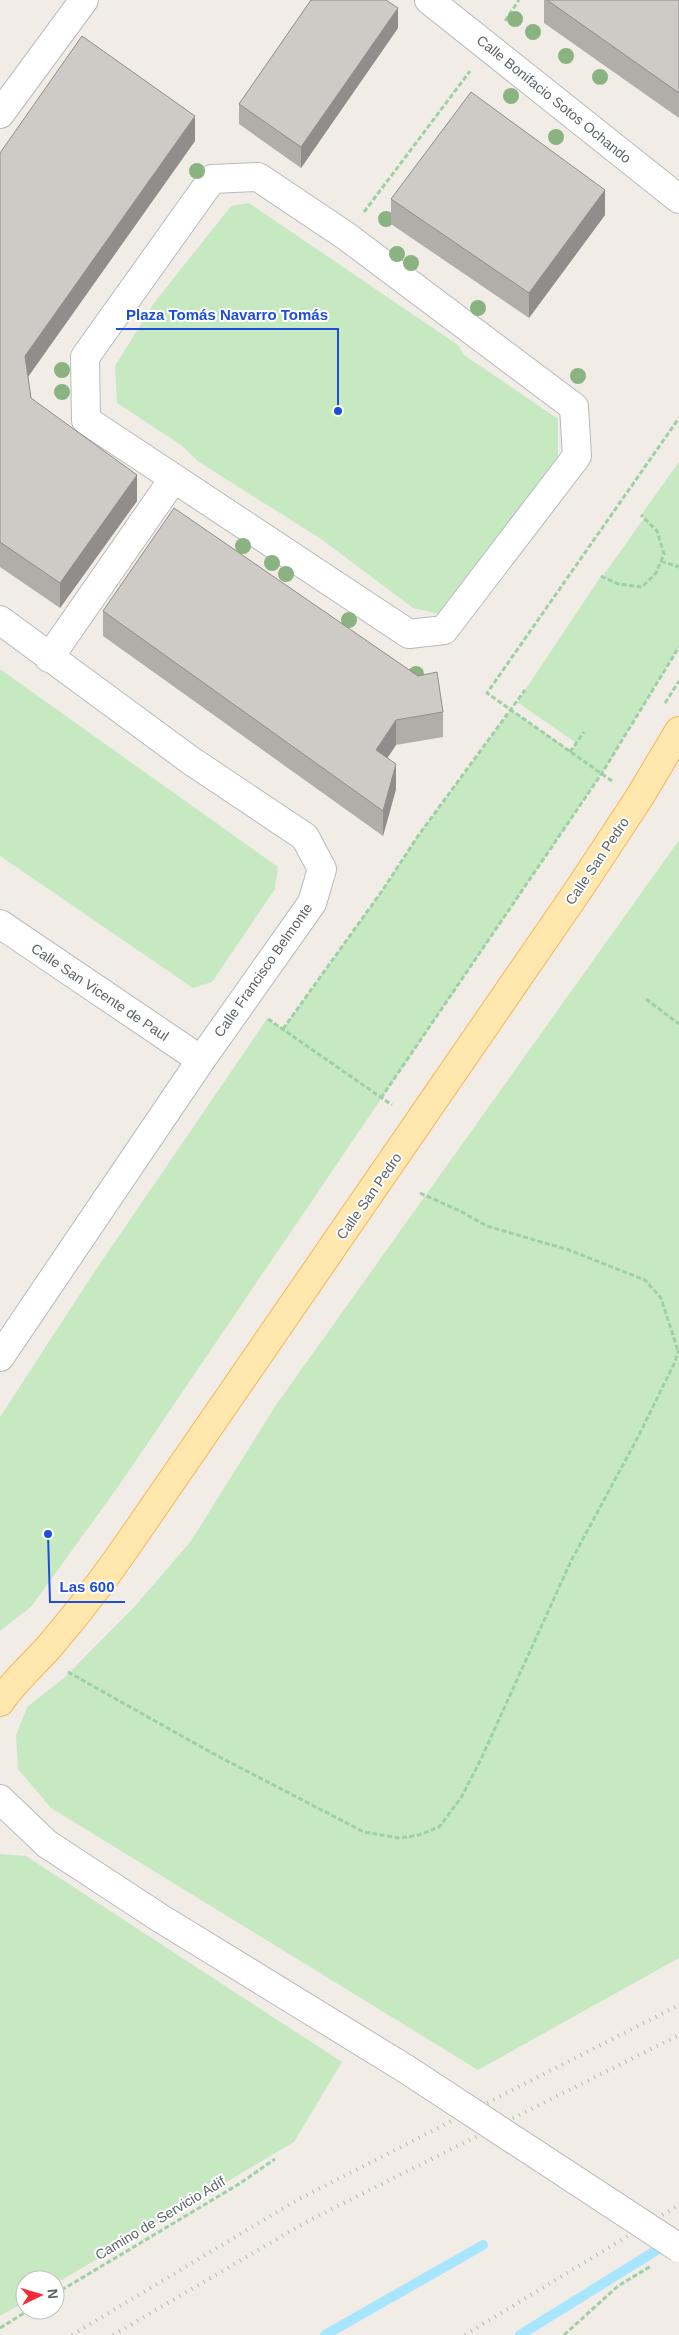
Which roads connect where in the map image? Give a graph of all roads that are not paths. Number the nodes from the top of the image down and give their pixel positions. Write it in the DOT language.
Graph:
graph roads {
  1 [pos="84,0"];
  2 [pos="429,0"];
  3 [pos="0,114"];
  4 [pos="679,199"];
  5 [pos="174,478"];
  6 [pos="0,620"];
  7 [pos="49,658"];
  8 [pos="679,731"];
  9 [pos="0,924"];
  10 [pos="201,1060"];
  11 [pos="0,1358"];
  12 [pos="45,1651"];
  13 [pos="0,1668"];
  14 [pos="0,1702"];
  15 [pos="0,1799"];
  16 [pos="679,2248"];
  1 -- 3 [label="street"];
  2 -- 4 [label="street, Calle Bonifacio Sotos Ochando"];
  5 -- 5 [label="street"];
  5 -- 7 [label="street"];
  6 -- 7 [label="street, Calle Francisco Belmonte"];
  7 -- 10 [label="street, Calle Francisco Belmonte"];
  8 -- 12 [label="main road, Calle San Pedro"];
  9 -- 10 [label="street, Calle San Vicente de Paul"];
  10 -- 11 [label="street, Calle Francisco Belmonte"];
  12 -- 13 [label="main road"];
  12 -- 14 [label="main road, Calle San Pedro"];
  15 -- 16 [label="street, bridge"];
}
